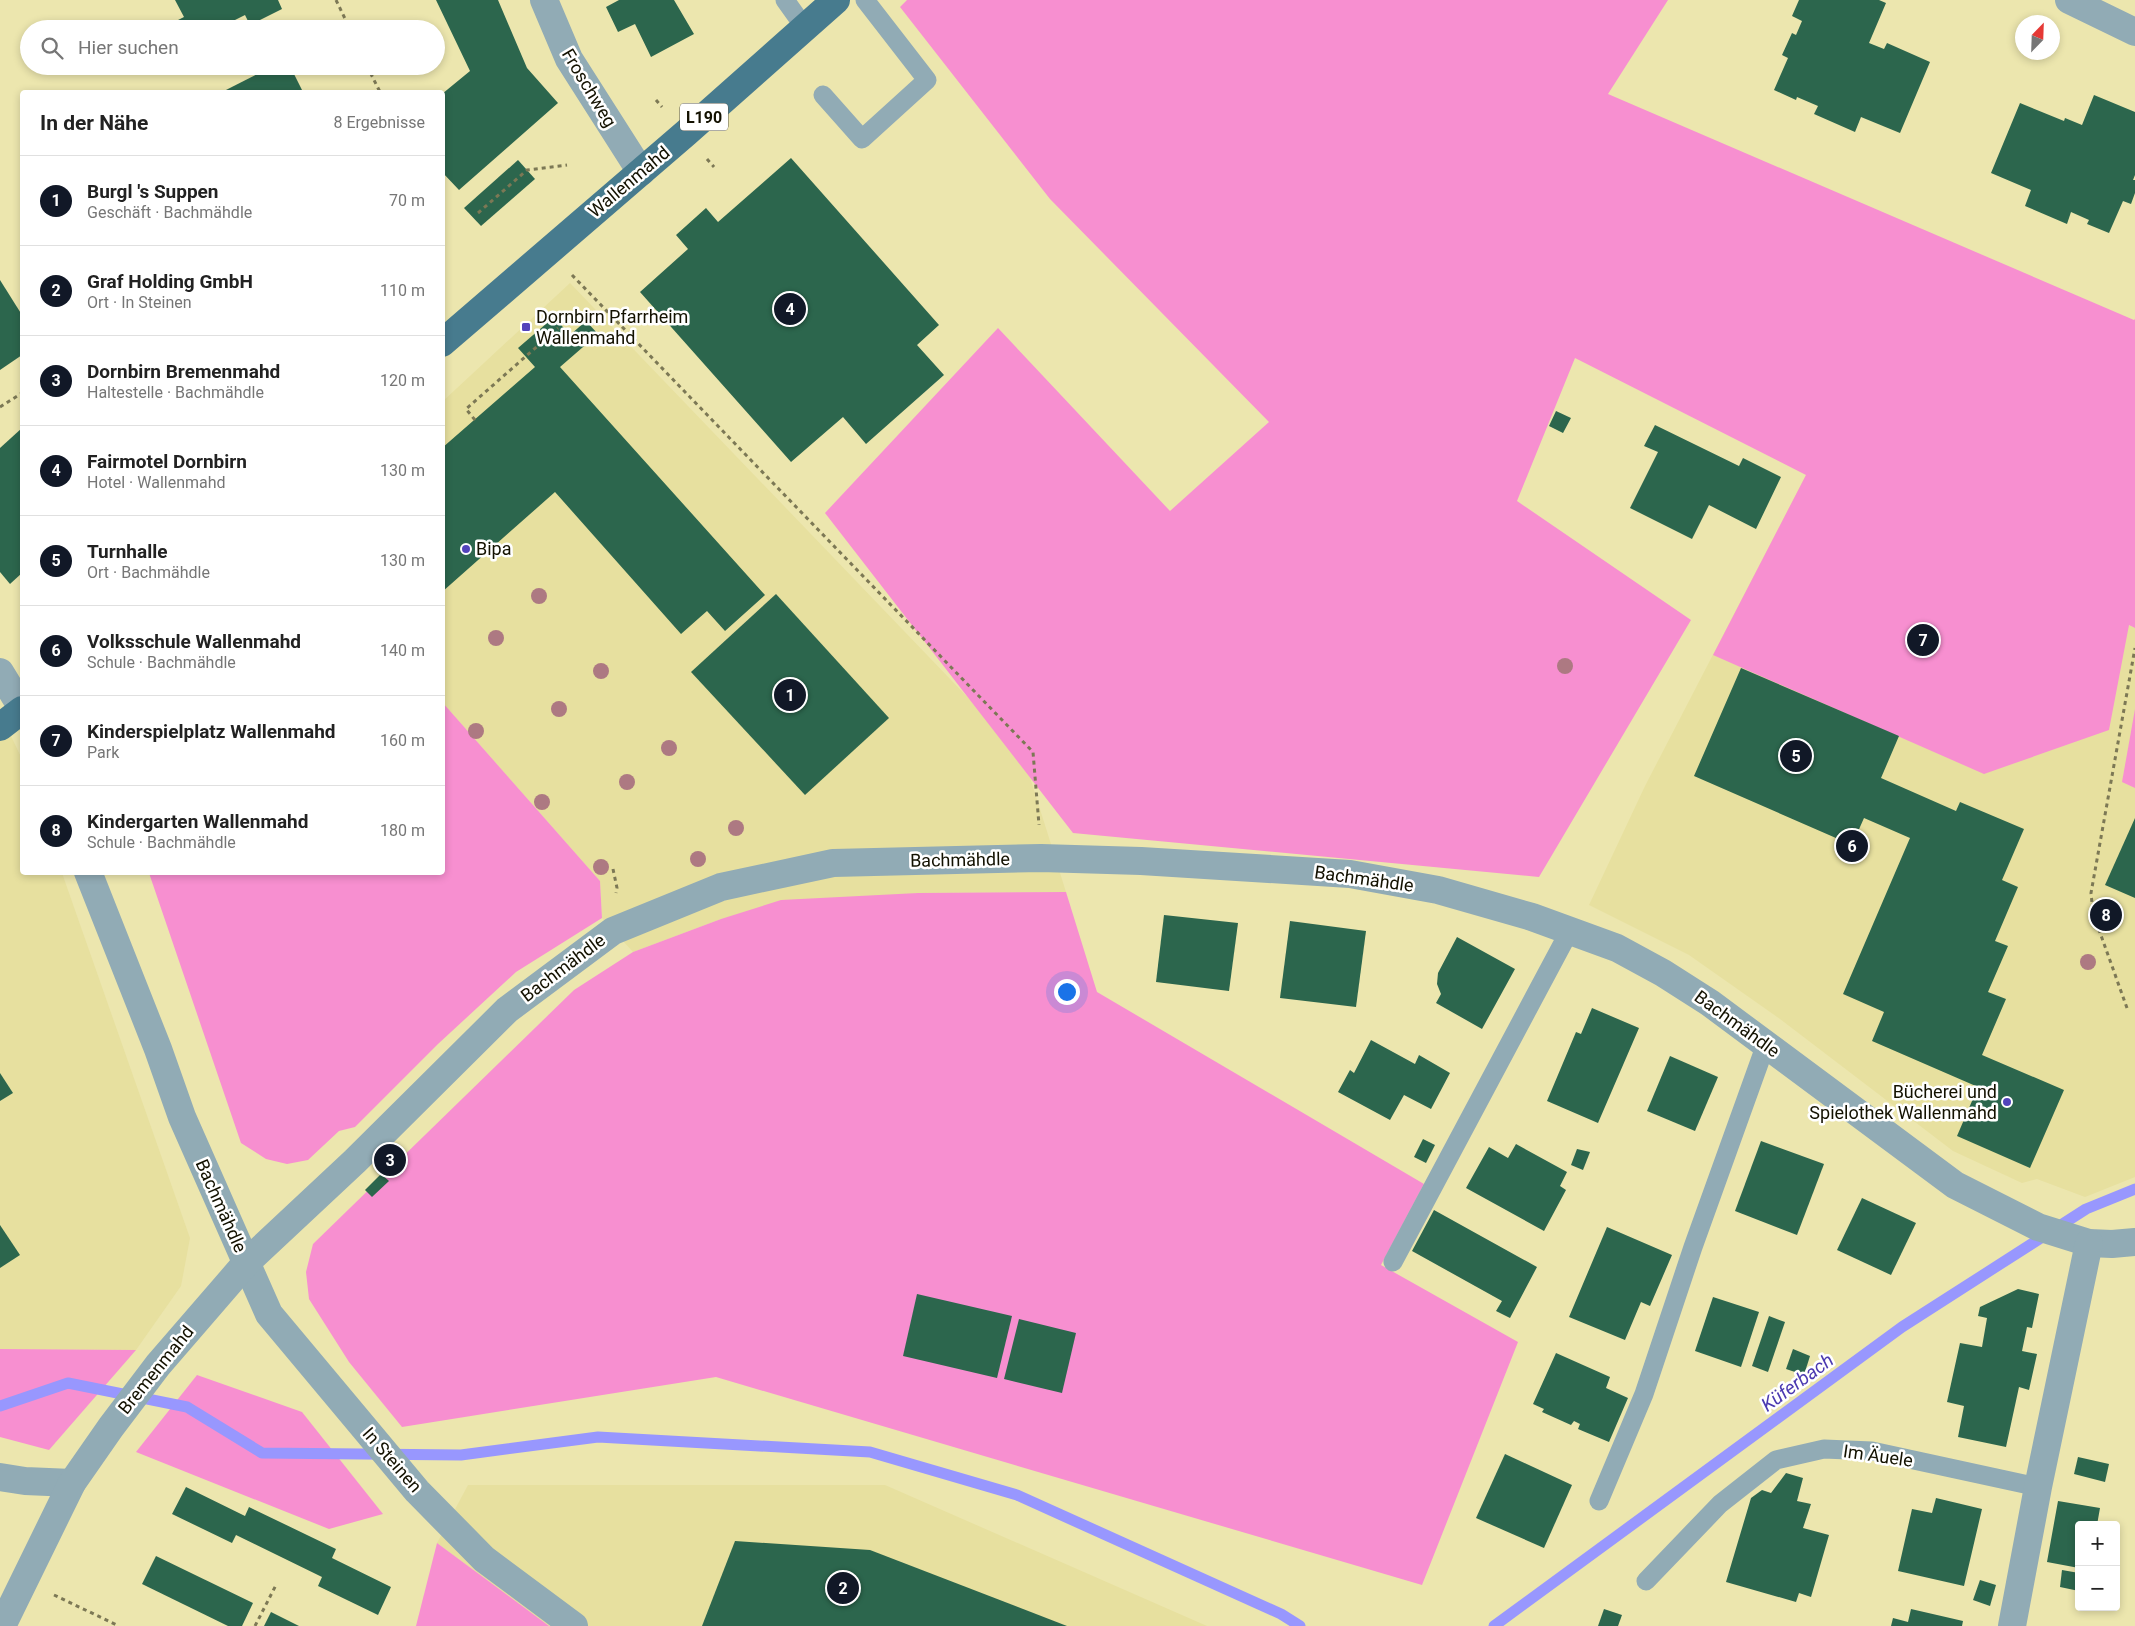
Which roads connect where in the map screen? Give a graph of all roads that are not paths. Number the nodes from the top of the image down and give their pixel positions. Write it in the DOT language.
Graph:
graph roads {
  1 [pos="544,0"];
  2 [pos="785,0"];
  3 [pos="836,0"];
  4 [pos="865,0"];
  5 [pos="2070,0"];
  6 [pos="805,28"];
  7 [pos="2135,32"];
  8 [pos="823,95"];
  9 [pos="640,172"];
  10 [pos="445,340"];
  11 [pos="0,672"];
  12 [pos="20,706"];
  13 [pos="20,711"];
  14 [pos="0,727"];
  15 [pos="89,875"];
  16 [pos="1570,930"];
  17 [pos="1766,1044"];
  18 [pos="2081,1240"];
  19 [pos="2135,1242"];
  20 [pos="247,1262"];
  21 [pos="1393,1262"];
  22 [pos="0,1477"];
  23 [pos="72,1483"];
  24 [pos="2038,1487"];
  25 [pos="1599,1501"];
  26 [pos="1646,1581"];
  27 [pos="2,1626"];
  28 [pos="574,1626"];
  29 [pos="2012,1626"];
  1 -- 9 [label="street, Froschweg"];
  2 -- 6 [label="lane"];
  3 -- 6 [label="main road, Wallenmahd / L190"];
  4 -- 8 [label="lane"];
  5 -- 7 [label="street"];
  6 -- 9 [label="main road, Wallenmahd / L190"];
  9 -- 10 [label="main road, Wallenmahd / L190"];
  11 -- 12 [label="street"];
  13 -- 14 [label="main road"];
  15 -- 20 [label="street, Bachmähdle"];
  16 -- 17 [label="street, Bachmähdle"];
  16 -- 20 [label="street, Bachmähdle"];
  16 -- 21 [label="lane"];
  17 -- 18 [label="street, Bachmähdle"];
  17 -- 25 [label="lane"];
  18 -- 19 [label="street, Bachmähdle"];
  18 -- 24 [label="street"];
  20 -- 23 [label="street, Bremenmahd"];
  20 -- 28 [label="street, In Steinen"];
  22 -- 23 [label="street"];
  23 -- 27 [label="street, Bremenmahd"];
  24 -- 26 [label="lane, Im Äuele"];
  24 -- 29 [label="street"];
}
